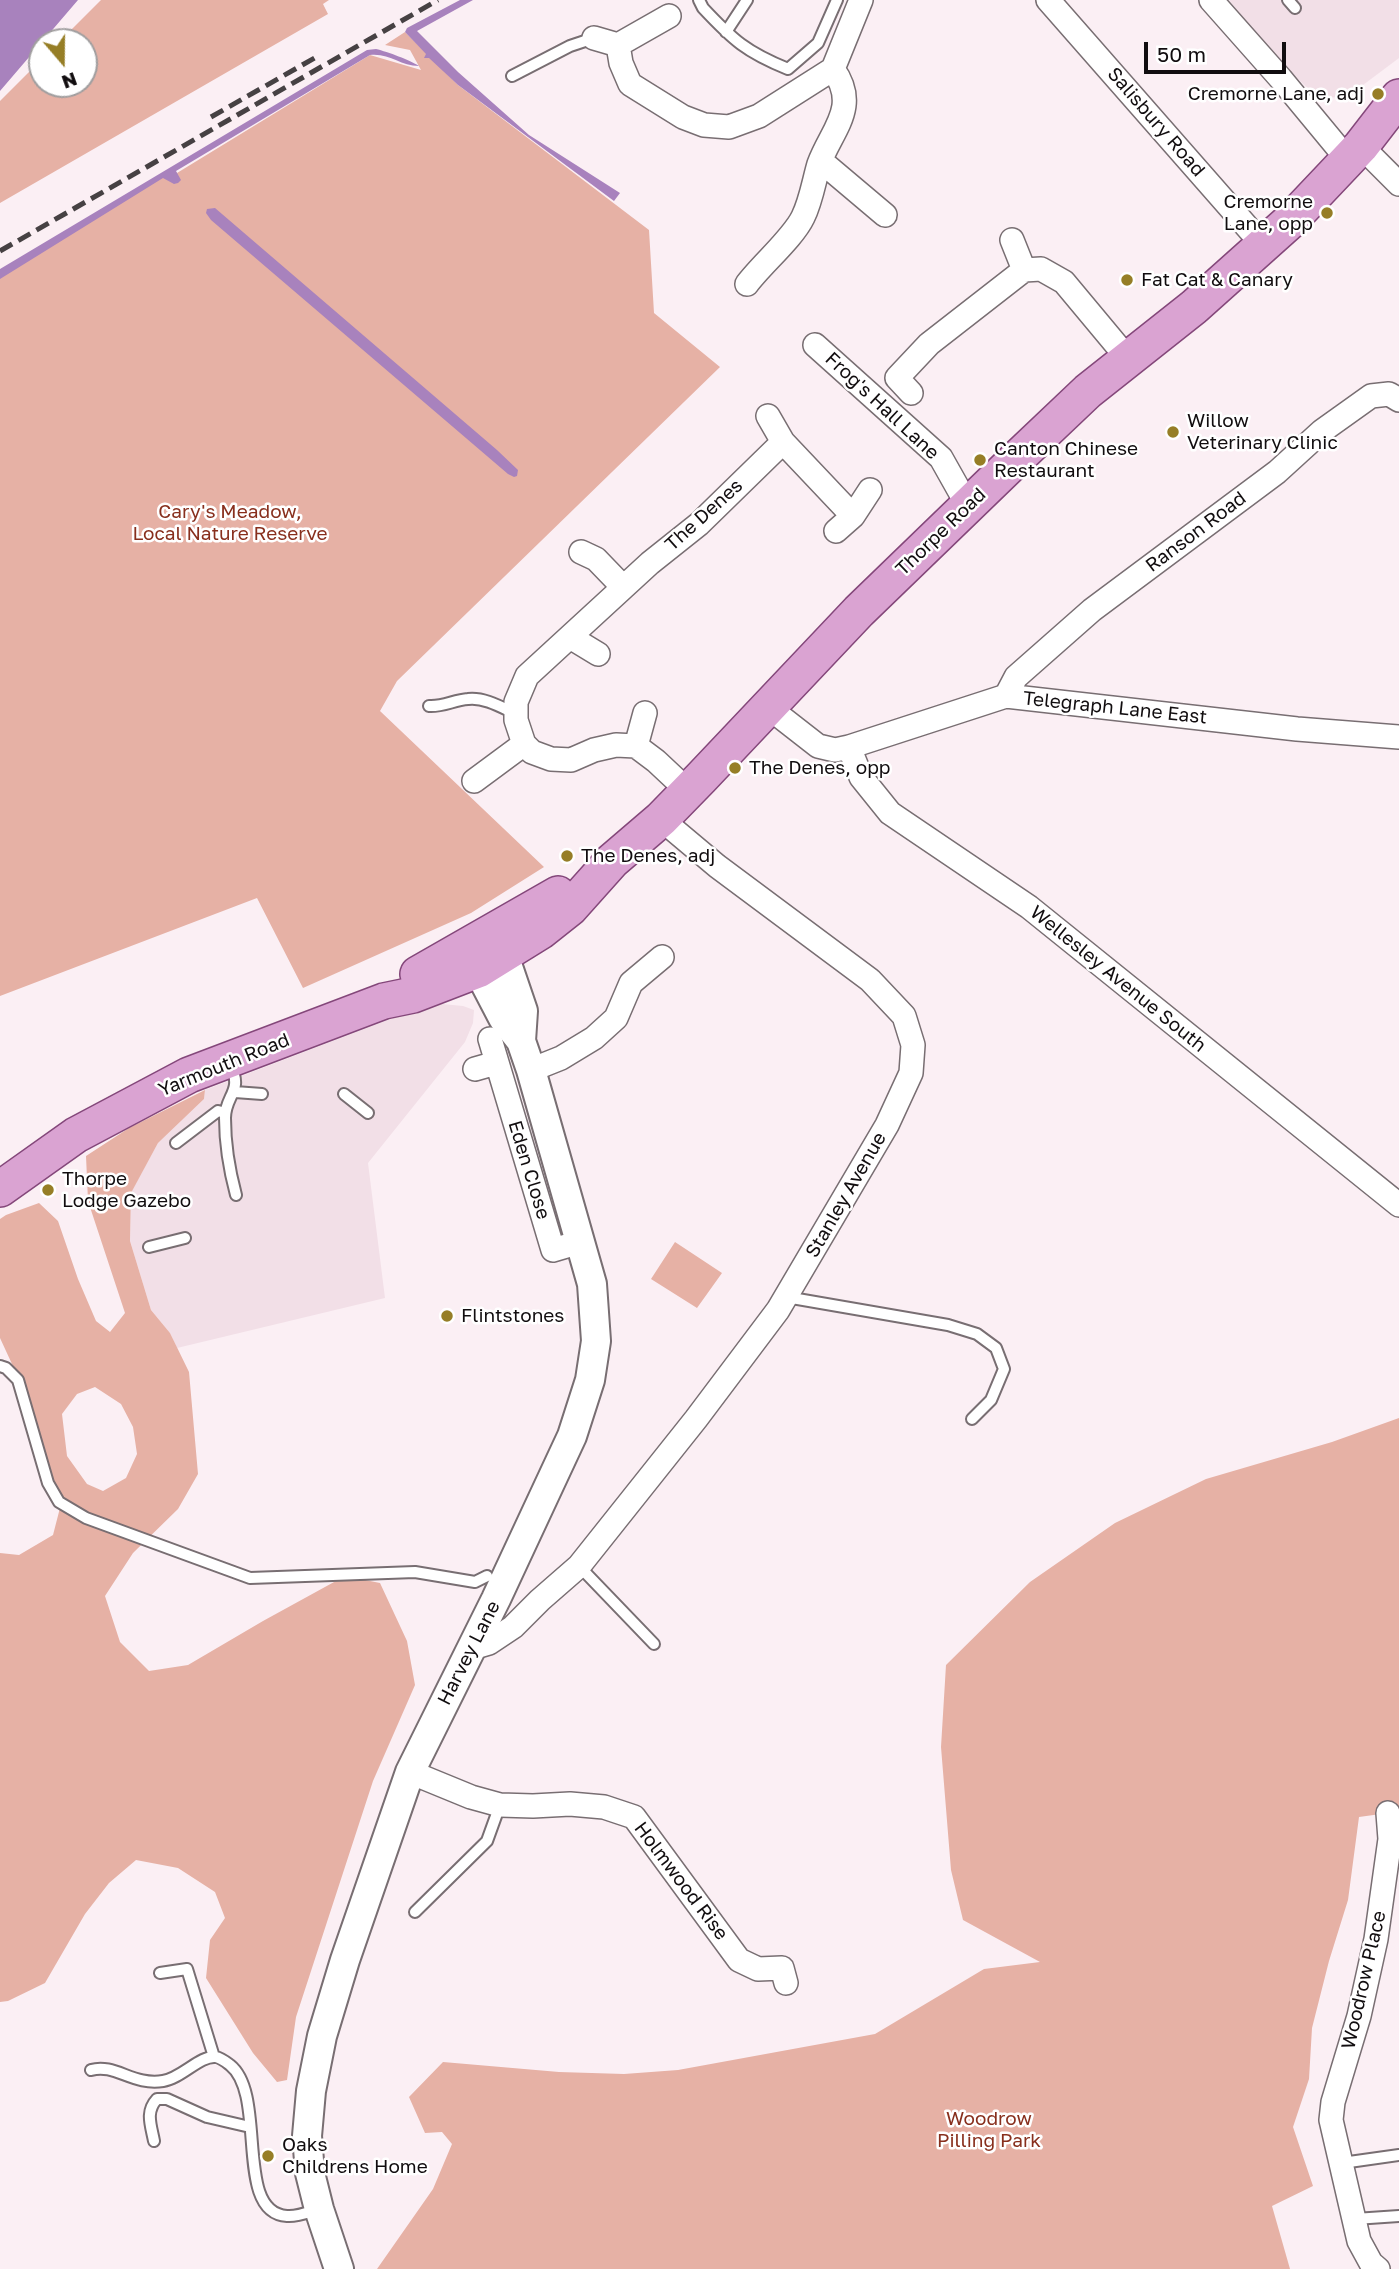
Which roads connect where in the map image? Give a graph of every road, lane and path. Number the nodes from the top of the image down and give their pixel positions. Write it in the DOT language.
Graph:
graph roads {
  1 [pos="699,0"];
  2 [pos="747,0"];
  3 [pos="837,0"];
  4 [pos="861,0"];
  5 [pos="1048,0"];
  6 [pos="1211,0"];
  7 [pos="669,16"];
  8 [pos="726,33"];
  9 [pos="594,38"];
  10 [pos="618,45"];
  11 [pos="833,69"];
  12 [pos="512,76"];
  13 [pos="1399,97"];
  14 [pos="1354,153"];
  15 [pos="821,161"];
  16 [pos="1399,184"];
  17 [pos="885,215"];
  18 [pos="1012,240"];
  19 [pos="1264,244"];
  20 [pos="1024,270"];
  21 [pos="747,284"];
  22 [pos="815,345"];
  23 [pos="1129,360"];
  24 [pos="911,393"];
  25 [pos="1399,401"];
  26 [pos="768,416"];
  27 [pos="783,442"];
  28 [pos="870,491"];
  29 [pos="968,506"];
  30 [pos="582,552"];
  31 [pos="623,587"];
  32 [pos="569,638"];
  33 [pos="598,654"];
  34 [pos="1006,696"];
  35 [pos="429,706"];
  36 [pos="768,707"];
  37 [pos="645,713"];
  38 [pos="516,714"];
  39 [pos="1399,737"];
  40 [pos="524,744"];
  41 [pos="636,746"];
  42 [pos="849,747"];
  43 [pos="474,780"];
  44 [pos="688,791"];
  45 [pos="661,819"];
  46 [pos="485,951"];
  47 [pos="662,957"];
  48 [pos="490,1039"];
  49 [pos="531,1070"];
  50 [pos="231,1076"];
  51 [pos="262,1094"];
  52 [pos="344,1094"];
  53 [pos="225,1113"];
  54 [pos="368,1114"];
  55 [pos="176,1143"];
  56 [pos="0,1189"];
  57 [pos="236,1195"];
  58 [pos="1399,1205"];
  59 [pos="185,1238"];
  60 [pos="580,1242"];
  61 [pos="149,1247"];
  62 [pos="786,1297"];
  63 [pos="0,1366"];
  64 [pos="972,1419"];
  65 [pos="579,1566"];
  66 [pos="491,1588"];
  67 [pos="540,1600"];
  68 [pos="654,1643"];
  69 [pos="472,1648"];
  70 [pos="410,1772"];
  71 [pos="500,1805"];
  72 [pos="1388,1813"];
  73 [pos="1394,1839"];
  74 [pos="415,1912"];
  75 [pos="782,1967"];
  76 [pos="160,1973"];
  77 [pos="214,2057"];
  78 [pos="90,2070"];
  79 [pos="250,2127"];
  80 [pos="154,2141"];
  81 [pos="1399,2155"];
  82 [pos="1342,2163"];
  83 [pos="318,2209"];
  84 [pos="1399,2216"];
  85 [pos="1355,2220"];
  86 [pos="339,2269"];
  87 [pos="1378,2269"];
  1 -- 8 [label="lane"];
  2 -- 8 [label="lane"];
  3 -- 8 [label="lane"];
  4 -- 11 [label="street"];
  5 -- 19 [label="street, Salisbury Road"];
  6 -- 14 [label="street"];
  7 -- 10 [label="street"];
  9 -- 10 [label="street"];
  9 -- 12 [label="lane"];
  10 -- 11 [label="street"];
  11 -- 15 [label="street"];
  13 -- 14 [label="main road, Thorpe Road"];
  14 -- 16 [label="street"];
  14 -- 19 [label="main road, Thorpe Road"];
  15 -- 17 [label="street"];
  15 -- 21 [label="street"];
  18 -- 20 [label="street"];
  19 -- 23 [label="main road, Thorpe Road"];
  20 -- 23 [label="street"];
  20 -- 24 [label="street"];
  22 -- 29 [label="street, Frog's Hall Lane"];
  23 -- 29 [label="main road, Thorpe Road"];
  25 -- 34 [label="street, Ranson Road"];
  26 -- 27 [label="street"];
  27 -- 28 [label="street"];
  27 -- 31 [label="street, The Denes"];
  29 -- 36 [label="main road, Thorpe Road"];
  30 -- 31 [label="street"];
  31 -- 32 [label="street, The Denes"];
  32 -- 33 [label="street"];
  32 -- 38 [label="street, The Denes"];
  34 -- 39 [label="street, Telegraph Lane East"];
  34 -- 42 [label="street, Telegraph Lane East"];
  35 -- 38 [label="lane"];
  36 -- 42 [label="street, Telegraph Lane East"];
  36 -- 44 [label="main road, Thorpe Road"];
  37 -- 41 [label="street"];
  38 -- 40 [label="street"];
  40 -- 41 [label="street"];
  40 -- 43 [label="street"];
  41 -- 44 [label="street"];
  42 -- 58 [label="street, Wellesley Avenue South"];
  44 -- 45 [label="main road, Thorpe Road"];
  45 -- 46 [label="main road, Thorpe Road"];
  45 -- 62 [label="street, Stanley Avenue"];
  46 -- 49 [label="street, Harvey Lane"];
  46 -- 50 [label="main road, Yarmouth Road"];
  47 -- 49 [label="street"];
  48 -- 60 [label="street, Eden Close"];
  49 -- 60 [label="street, Harvey Lane"];
  50 -- 51 [label="lane"];
  50 -- 53 [label="lane"];
  50 -- 56 [label="main road, Yarmouth Road"];
  52 -- 54 [label="lane"];
  53 -- 55 [label="lane"];
  53 -- 57 [label="lane"];
  59 -- 61 [label="lane"];
  60 -- 66 [label="street, Harvey Lane"];
  62 -- 64 [label="lane"];
  62 -- 65 [label="street, Stanley Avenue"];
  63 -- 66 [label="lane"];
  65 -- 67 [label="street, Stanley Avenue"];
  65 -- 68 [label="lane"];
  66 -- 67 [label="street"];
  66 -- 69 [label="street, Harvey Lane"];
  67 -- 69 [label="street, Stanley Avenue"];
  69 -- 70 [label="street, Harvey Lane"];
  70 -- 71 [label="street, Holmwood Rise"];
  70 -- 83 [label="street, Harvey Lane"];
  71 -- 74 [label="lane"];
  71 -- 75 [label="street, Holmwood Rise"];
  72 -- 73 [label="street, Woodrow Place"];
  73 -- 82 [label="street, Woodrow Place"];
  76 -- 77 [label="lane"];
  77 -- 78 [label="lane"];
  77 -- 79 [label="lane"];
  79 -- 80 [label="lane"];
  79 -- 83 [label="lane"];
  81 -- 82 [label="lane"];
  82 -- 85 [label="street"];
  83 -- 86 [label="street, Harvey Lane"];
  84 -- 85 [label="lane"];
  85 -- 87 [label="street"];
}
